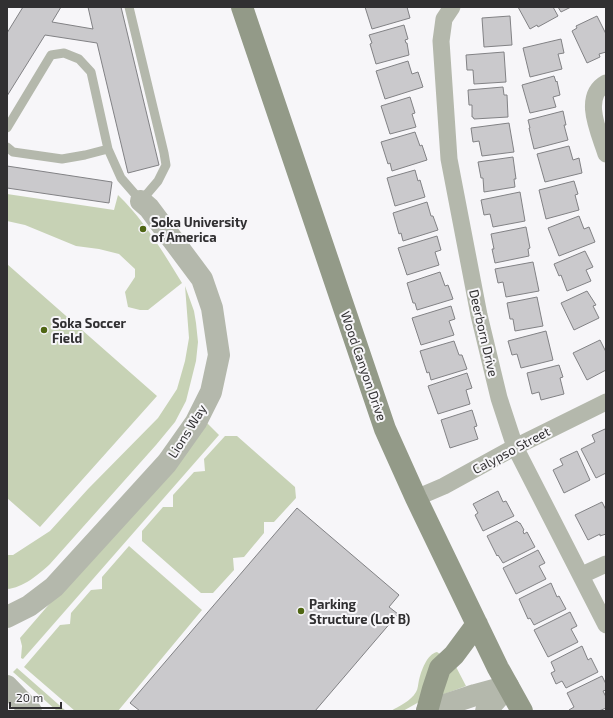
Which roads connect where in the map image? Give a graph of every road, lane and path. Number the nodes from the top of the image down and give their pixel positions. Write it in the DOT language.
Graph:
graph roads {
  1 [pos="129,7"];
  2 [pos="242,7"];
  3 [pos="448,13"];
  4 [pos="606,83"];
  5 [pos="7,128"];
  6 [pos="7,147"];
  7 [pos="108,149"];
  8 [pos="606,154"];
  9 [pos="141,201"];
  10 [pos="606,402"];
  11 [pos="515,447"];
  12 [pos="416,498"];
  13 [pos="606,564"];
  14 [pos="582,575"];
  15 [pos="7,616"];
  16 [pos="477,624"];
  17 [pos="606,625"];
  18 [pos="7,686"];
  19 [pos="508,686"];
  20 [pos="31,711"];
  21 [pos="427,711"];
  22 [pos="486,711"];
  23 [pos="522,711"];
  1 -- 9 [label="lane"];
  2 -- 12 [label="main road, Wood Canyon Drive"];
  3 -- 11 [label="street, Deerborn Drive"];
  4 -- 8 [label="street"];
  5 -- 7 [label="lane"];
  6 -- 7 [label="lane"];
  7 -- 9 [label="lane"];
  9 -- 15 [label="street, Lions Way"];
  10 -- 11 [label="street, Calypso Street"];
  11 -- 12 [label="street, Calypso Street"];
  11 -- 14 [label="street, Deerborn Drive"];
  12 -- 16 [label="main road, Wood Canyon Drive"];
  13 -- 14 [label="street"];
  14 -- 17 [label="street, Deerborn Drive"];
  16 -- 19 [label="main road, Wood Canyon Drive"];
  16 -- 21 [label="main road"];
  18 -- 20 [label="street"];
  19 -- 21 [label="street"];
  19 -- 22 [label="street"];
  19 -- 23 [label="main road, Wood Canyon Drive"];
}
